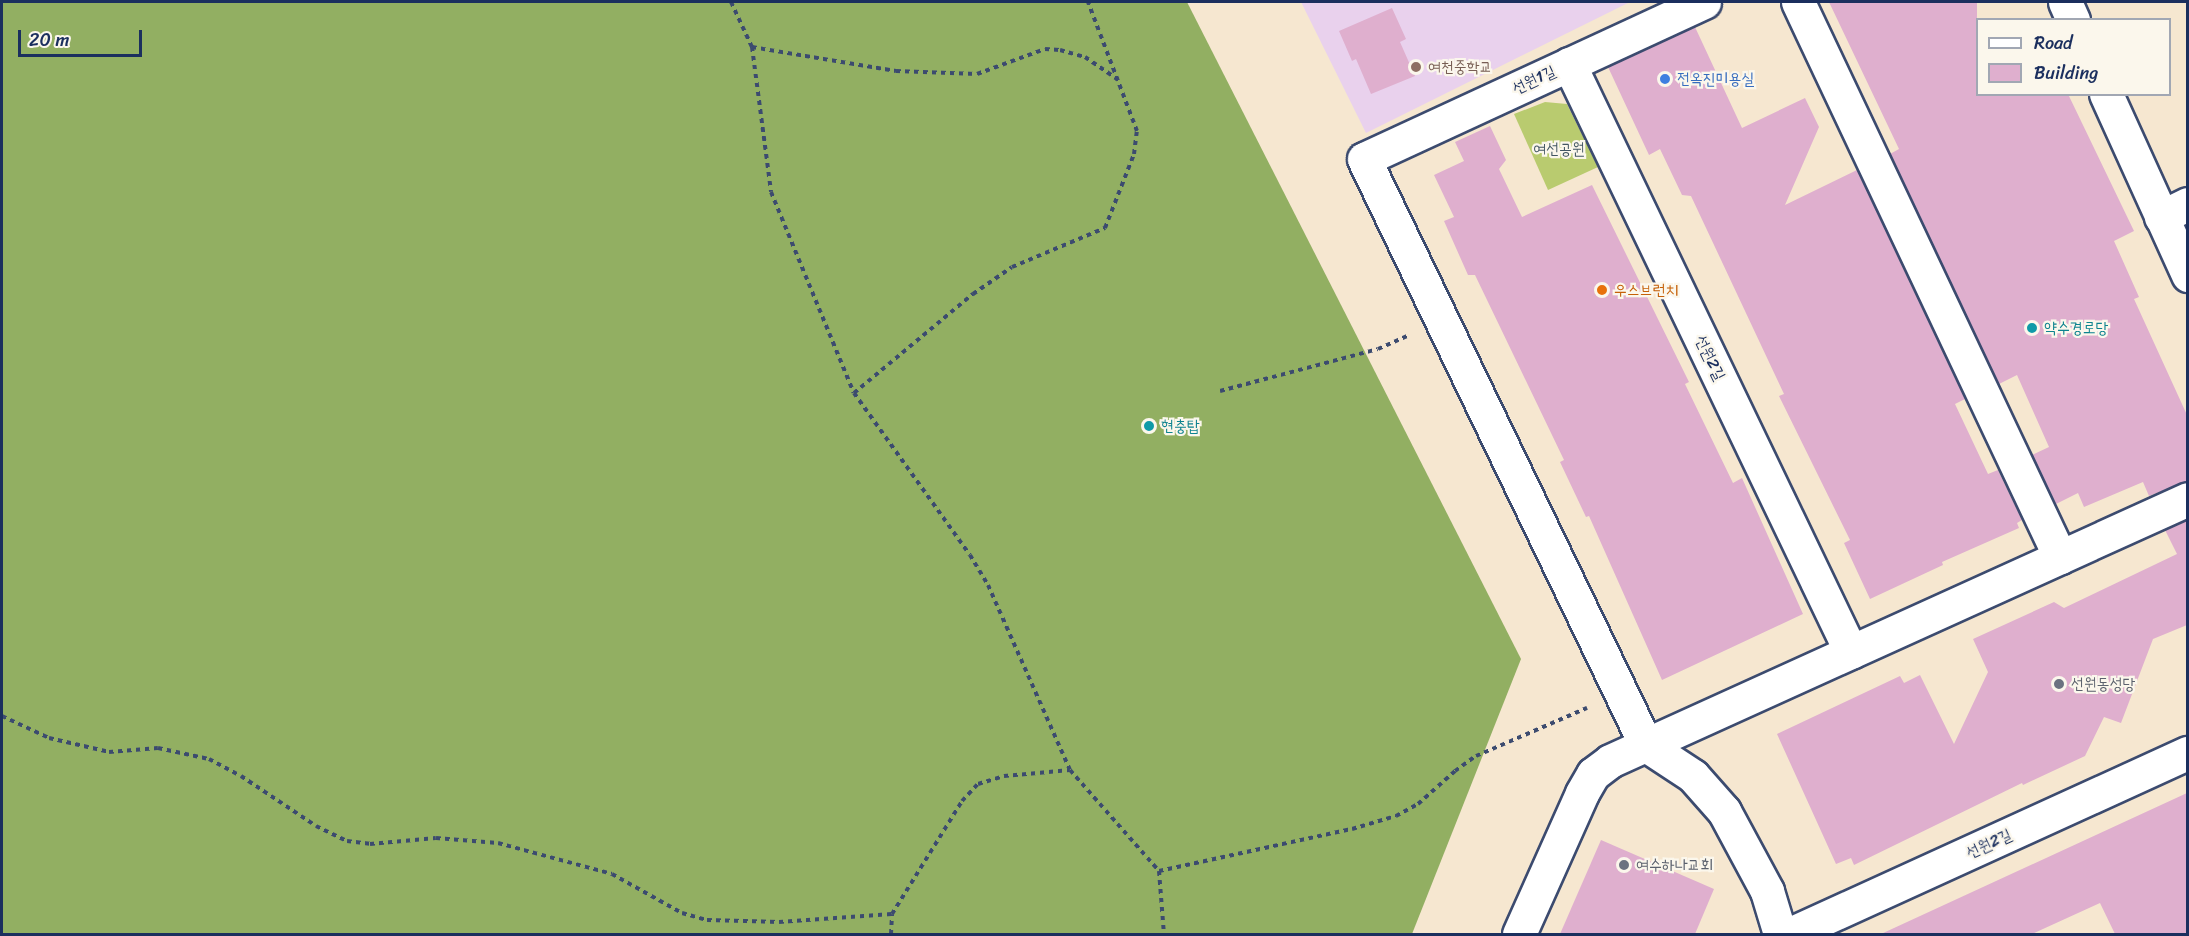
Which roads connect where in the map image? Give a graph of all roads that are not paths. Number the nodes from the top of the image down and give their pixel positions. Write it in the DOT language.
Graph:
graph roads {
  1 [pos="1704,2"];
  2 [pos="1798,2"];
  3 [pos="1569,64"];
  4 [pos="2107,96"];
  5 [pos="2174,210"];
  6 [pos="2187,275"];
  7 [pos="2187,499"];
  8 [pos="2060,557"];
  9 [pos="1851,652"];
  10 [pos="1646,745"];
  11 [pos="2187,753"];
  12 [pos="1519,934"];
  13 [pos="1780,934"];
  14 [pos="1790,934"];
  1 -- 3 [label="street, 선원1길"];
  2 -- 8 [label="street"];
  3 -- 9 [label="street, 선원2길"];
  3 -- 10 [label="street, 선원1길"];
  4 -- 5 [label="street"];
  5 -- 6 [label="street"];
  7 -- 8 [label="street"];
  8 -- 9 [label="street"];
  9 -- 10 [label="street"];
  10 -- 12 [label="street"];
  10 -- 13 [label="street"];
  11 -- 14 [label="street, 선원2길"];
}
